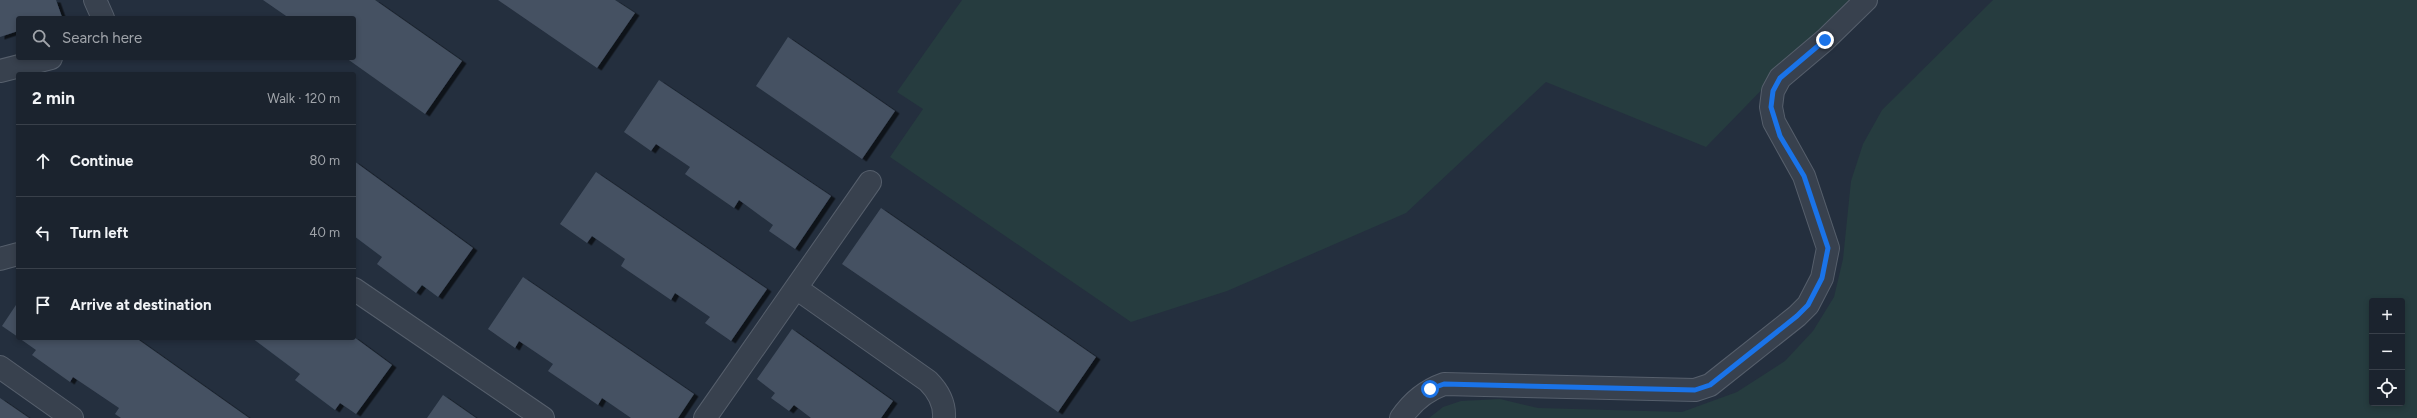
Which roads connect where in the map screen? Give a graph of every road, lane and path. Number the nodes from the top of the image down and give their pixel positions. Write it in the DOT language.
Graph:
graph roads {
  1 [pos="95,0"];
  2 [pos="1866,0"];
  3 [pos="102,16"];
  4 [pos="43,60"];
  5 [pos="0,71"];
  6 [pos="870,182"];
  7 [pos="16,255"];
  8 [pos="0,259"];
  9 [pos="796,288"];
  10 [pos="356,290"];
  11 [pos="0,367"];
  12 [pos="72,418"];
  13 [pos="543,418"];
  14 [pos="705,418"];
  15 [pos="944,418"];
  16 [pos="1401,418"];
  1 -- 3 [label="street"];
  2 -- 16 [label="street"];
  4 -- 5 [label="street"];
  6 -- 9 [label="street"];
  7 -- 8 [label="street"];
  9 -- 14 [label="street"];
  9 -- 15 [label="street"];
  10 -- 13 [label="street"];
  11 -- 12 [label="street"];
}
